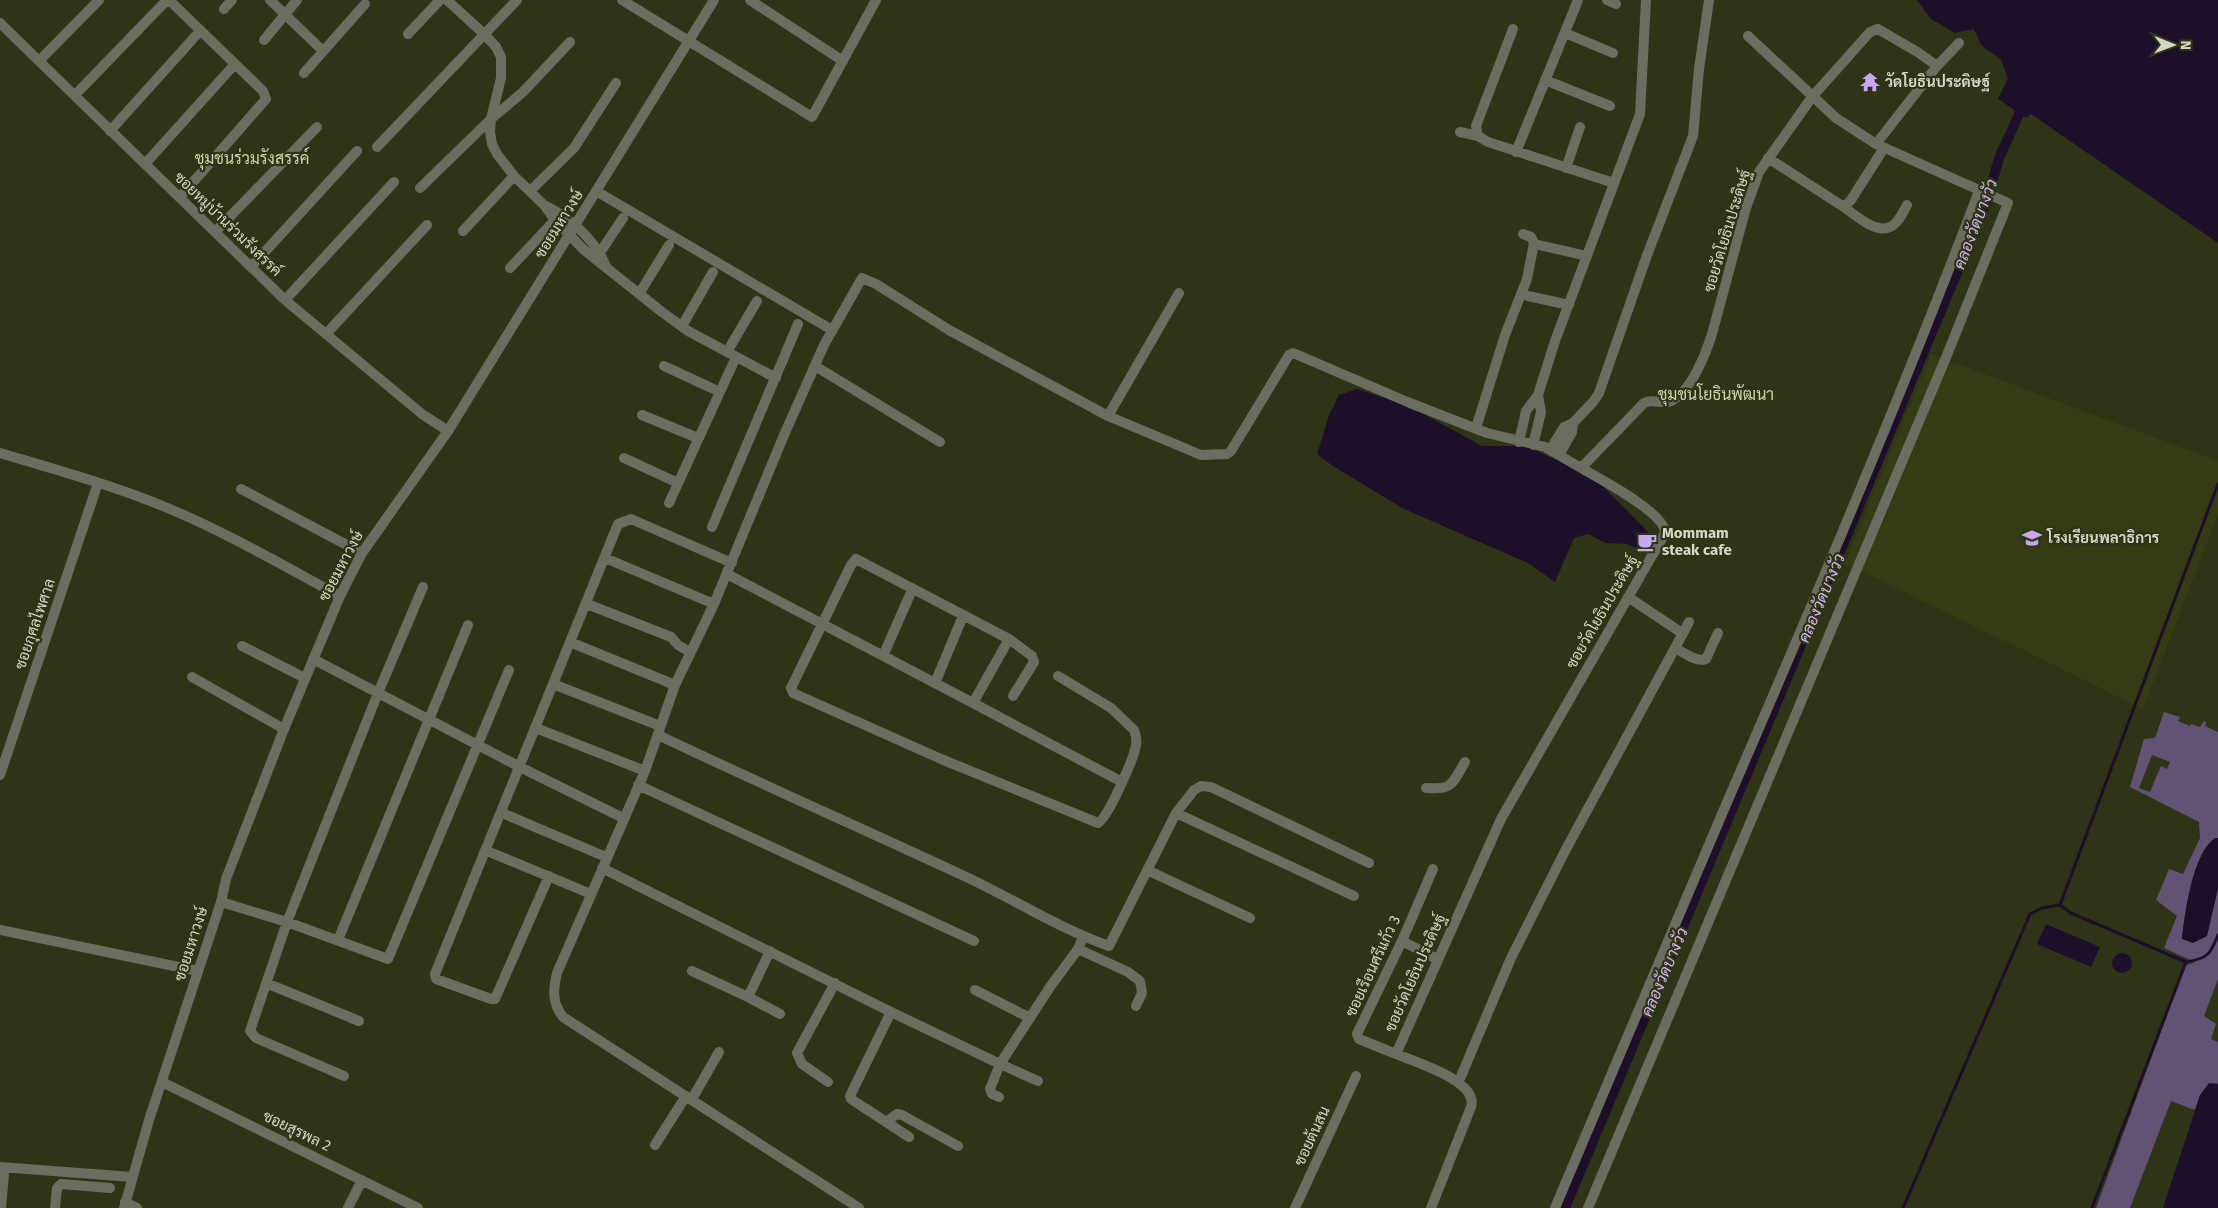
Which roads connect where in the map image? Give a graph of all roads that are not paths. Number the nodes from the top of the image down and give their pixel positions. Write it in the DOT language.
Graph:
graph roads {
  1 [pos="99,0"];
  2 [pos="168,0"];
  3 [pos="232,0"];
  4 [pos="270,0"];
  5 [pos="297,0"];
  6 [pos="440,0"];
  7 [pos="447,0"];
  8 [pos="517,0"];
  9 [pos="622,0"];
  10 [pos="714,0"];
  11 [pos="750,0"];
  12 [pos="876,0"];
  13 [pos="1578,0"];
  14 [pos="1646,0"];
  15 [pos="1709,0"];
  16 [pos="365,4"];
  17 [pos="224,9"];
  18 [pos="285,14"];
  19 [pos="0,23"];
  20 [pos="1513,29"];
  21 [pos="200,31"];
  22 [pos="1564,33"];
  23 [pos="408,34"];
  24 [pos="484,34"];
  25 [pos="1748,36"];
  26 [pos="264,40"];
  27 [pos="688,41"];
  28 [pos="570,42"];
  29 [pos="1959,43"];
  30 [pos="323,51"];
  31 [pos="1613,53"];
  32 [pos="40,60"];
  33 [pos="843,61"];
  34 [pos="234,64"];
  35 [pos="1937,66"];
  36 [pos="304,73"];
  37 [pos="1545,80"];
  38 [pos="616,83"];
  39 [pos="75,95"];
  40 [pos="1812,97"];
  41 [pos="1610,106"];
  42 [pos="490,119"];
  43 [pos="1580,126"];
  44 [pos="317,127"];
  45 [pos="110,131"];
  46 [pos="1460,132"];
  47 [pos="1478,136"];
  48 [pos="1880,146"];
  49 [pos="377,147"];
  50 [pos="357,151"];
  51 [pos="1516,152"];
  52 [pos="1768,158"];
  53 [pos="145,164"];
  54 [pos="1566,168"];
  55 [pos="514,176"];
  56 [pos="394,182"];
  57 [pos="1614,183"];
  58 [pos="420,188"];
  59 [pos="530,191"];
  60 [pos="596,191"];
  61 [pos="1983,193"];
  62 [pos="180,197"];
  63 [pos="544,205"];
  64 [pos="1907,205"];
  65 [pos="1844,207"];
  66 [pos="623,218"];
  67 [pos="555,220"];
  68 [pos="427,225"];
  69 [pos="463,231"];
  70 [pos="572,231"];
  71 [pos="215,232"];
  72 [pos="1523,234"];
  73 [pos="669,245"];
  74 [pos="1539,246"];
  75 [pos="598,256"];
  76 [pos="1587,256"];
  77 [pos="251,267"];
  78 [pos="510,268"];
  79 [pos="713,272"];
  80 [pos="1179,293"];
  81 [pos="639,294"];
  82 [pos="1528,296"];
  83 [pos="285,300"];
  84 [pos="756,301"];
  85 [pos="1569,305"];
  86 [pos="798,324"];
  87 [pos="682,326"];
  88 [pos="832,330"];
  89 [pos="326,334"];
  90 [pos="732,354"];
  91 [pos="664,366"];
  92 [pos="815,366"];
  93 [pos="776,378"];
  94 [pos="720,392"];
  95 [pos="1538,395"];
  96 [pos="642,415"];
  97 [pos="1108,416"];
  98 [pos="1476,428"];
  99 [pos="448,431"];
  100 [pos="698,438"];
  101 [pos="940,442"];
  102 [pos="1519,442"];
  103 [pos="1533,445"];
  104 [pos="0,452"];
  105 [pos="1555,452"];
  106 [pos="624,458"];
  107 [pos="1581,468"];
  108 [pos="98,483"];
  109 [pos="678,483"];
  110 [pos="241,489"];
  111 [pos="669,503"];
  112 [pos="712,527"];
  113 [pos="362,553"];
  114 [pos="605,558"];
  115 [pos="732,563"];
  116 [pos="727,574"];
  117 [pos="423,587"];
  118 [pos="912,590"];
  119 [pos="340,596"];
  120 [pos="1628,597"];
  121 [pos="587,604"];
  122 [pos="714,604"];
  123 [pos="963,616"];
  124 [pos="1689,622"];
  125 [pos="822,624"];
  126 [pos="468,625"];
  127 [pos="1718,633"];
  128 [pos="1682,634"];
  129 [pos="1009,639"];
  130 [pos="570,642"];
  131 [pos="242,646"];
  132 [pos="1674,648"];
  133 [pos="690,652"];
  134 [pos="883,656"];
  135 [pos="313,659"];
  136 [pos="509,670"];
  137 [pos="1058,676"];
  138 [pos="192,677"];
  139 [pos="305,678"];
  140 [pos="935,683"];
  141 [pos="553,684"];
  142 [pos="675,685"];
  143 [pos="378,693"];
  144 [pos="1013,696"];
  145 [pos="972,703"];
  146 [pos="428,719"];
  147 [pos="536,728"];
  148 [pos="284,729"];
  149 [pos="659,731"];
  150 [pos="477,744"];
  151 [pos="1465,762"];
  152 [pos="520,767"];
  153 [pos="645,771"];
  154 [pos="0,775"];
  155 [pos="1122,782"];
  156 [pos="638,785"];
  157 [pos="1426,788"];
  158 [pos="502,813"];
  159 [pos="1176,813"];
  160 [pos="623,818"];
  161 [pos="487,851"];
  162 [pos="606,857"];
  163 [pos="1369,863"];
  164 [pos="602,868"];
  165 [pos="1433,869"];
  166 [pos="1147,870"];
  167 [pos="549,876"];
  168 [pos="591,894"];
  169 [pos="1354,896"];
  170 [pos="221,902"];
  171 [pos="1250,918"];
  172 [pos="287,922"];
  173 [pos="0,930"];
  174 [pos="1083,937"];
  175 [pos="338,940"];
  176 [pos="974,941"];
  177 [pos="1402,942"];
  178 [pos="1078,949"];
  179 [pos="770,951"];
  180 [pos="1437,959"];
  181 [pos="198,971"];
  182 [pos="692,971"];
  183 [pos="266,983"];
  184 [pos="835,983"];
  185 [pos="975,990"];
  186 [pos="748,997"];
  187 [pos="1136,1006"];
  188 [pos="891,1012"];
  189 [pos="780,1014"];
  190 [pos="1030,1018"];
  191 [pos="359,1021"];
  192 [pos="719,1052"];
  193 [pos="1396,1054"];
  194 [pos="1000,1064"];
  195 [pos="344,1076"];
  196 [pos="1356,1076"];
  197 [pos="1459,1081"];
  198 [pos="162,1082"];
  199 [pos="828,1082"];
  200 [pos="1038,1082"];
  201 [pos="1000,1097"];
  202 [pos="689,1098"];
  203 [pos="886,1122"];
  204 [pos="909,1137"];
  205 [pos="655,1145"];
  206 [pos="958,1146"];
  207 [pos="2,1171"];
  208 [pos="132,1177"];
  209 [pos="362,1180"];
  210 [pos="110,1188"];
  211 [pos="124,1205"];
  212 [pos="1,1208"];
  213 [pos="55,1208"];
  214 [pos="137,1208"];
  215 [pos="348,1208"];
  216 [pos="418,1208"];
  217 [pos="859,1208"];
  218 [pos="1295,1208"];
  219 [pos="1431,1208"];
  220 [pos="1555,1208"];
  221 [pos="1588,1208"];
  1 -- 32 [label="street"];
  2 -- 21 [label="street"];
  2 -- 39 [label="street"];
  3 -- 17 [label="street"];
  4 -- 18 [label="street"];
  5 -- 18 [label="street"];
  6 -- 23 [label="street"];
  7 -- 24 [label="street"];
  8 -- 24 [label="street"];
  9 -- 27 [label="street"];
  10 -- 27 [label="street, ซอยมหาวงษ์"];
  11 -- 33 [label="street"];
  12 -- 33 [label="street"];
  13 -- 22 [label="street"];
  14 -- 57 [label="street"];
  15 -- 105 [label="street"];
  16 -- 30 [label="street"];
  18 -- 26 [label="street"];
  18 -- 30 [label="street"];
  19 -- 32 [label="street, ซอยหมู่บ้านร่วมรังสรรค์"];
  20 -- 47 [label="street"];
  21 -- 34 [label="street"];
  21 -- 45 [label="street"];
  22 -- 31 [label="street"];
  22 -- 37 [label="street"];
  24 -- 42 [label="street"];
  24 -- 49 [label="street"];
  25 -- 40 [label="street"];
  27 -- 33 [label="street"];
  27 -- 60 [label="street, ซอยมหาวงษ์"];
  28 -- 42 [label="street"];
  29 -- 35 [label="street"];
  30 -- 36 [label="street"];
  32 -- 39 [label="street, ซอยหมู่บ้านร่วมรังสรรค์"];
  34 -- 53 [label="street"];
  34 -- 62 [label="street"];
  35 -- 40 [label="street, ซอยวัดโยธินประดิษฐ์"];
  35 -- 48 [label="street"];
  37 -- 41 [label="street"];
  37 -- 51 [label="street"];
  38 -- 59 [label="street"];
  39 -- 45 [label="street, ซอยหมู่บ้านร่วมรังสรรค์"];
  40 -- 48 [label="street"];
  40 -- 52 [label="street, ซอยวัดโยธินประดิษฐ์"];
  42 -- 55 [label="street"];
  42 -- 58 [label="street"];
  43 -- 54 [label="street"];
  44 -- 71 [label="street"];
  45 -- 53 [label="street, ซอยหมู่บ้านร่วมรังสรรค์"];
  46 -- 47 [label="street"];
  47 -- 51 [label="street"];
  48 -- 61 [label="street"];
  48 -- 65 [label="street"];
  50 -- 77 [label="street"];
  51 -- 54 [label="street"];
  52 -- 65 [label="street"];
  52 -- 107 [label="street, ซอยวัดโยธินประดิษฐ์"];
  53 -- 62 [label="street, ซอยหมู่บ้านร่วมรังสรรค์"];
  54 -- 57 [label="street"];
  55 -- 59 [label="street"];
  55 -- 69 [label="street"];
  56 -- 83 [label="street"];
  57 -- 76 [label="street"];
  59 -- 63 [label="street"];
  60 -- 70 [label="street, ซอยมหาวงษ์"];
  60 -- 88 [label="street"];
  61 -- 220 [label="street"];
  61 -- 221 [label="street"];
  62 -- 71 [label="street, ซอยหมู่บ้านร่วมรังสรรค์"];
  63 -- 67 [label="street"];
  63 -- 70 [label="street"];
  64 -- 65 [label="street"];
  66 -- 75 [label="street"];
  67 -- 70 [label="street"];
  67 -- 78 [label="street"];
  68 -- 89 [label="street"];
  70 -- 75 [label="street"];
  70 -- 99 [label="street, ซอยมหาวงษ์"];
  71 -- 77 [label="street, ซอยหมู่บ้านร่วมรังสรรค์"];
  72 -- 98 [label="street"];
  73 -- 81 [label="street"];
  74 -- 76 [label="street"];
  75 -- 81 [label="street"];
  76 -- 85 [label="street"];
  77 -- 83 [label="street, ซอยหมู่บ้านร่วมรังสรรค์"];
  79 -- 87 [label="street"];
  80 -- 97 [label="street"];
  81 -- 87 [label="street"];
  82 -- 85 [label="street"];
  83 -- 89 [label="street, ซอยหมู่บ้านร่วมรังสรรค์"];
  84 -- 90 [label="street"];
  85 -- 95 [label="street"];
  86 -- 93 [label="street"];
  87 -- 90 [label="street"];
  88 -- 92 [label="street"];
  88 -- 97 [label="street"];
  89 -- 99 [label="street, ซอยหมู่บ้านร่วมรังสรรค์"];
  90 -- 93 [label="street"];
  90 -- 94 [label="street"];
  91 -- 94 [label="street"];
  92 -- 101 [label="street"];
  92 -- 115 [label="street"];
  93 -- 112 [label="street"];
  94 -- 100 [label="street"];
  95 -- 102 [label="street"];
  95 -- 103 [label="street"];
  96 -- 100 [label="street"];
  97 -- 98 [label="street"];
  98 -- 102 [label="street"];
  99 -- 113 [label="street, ซอยมหาวงษ์"];
  100 -- 109 [label="street"];
  102 -- 103 [label="street"];
  103 -- 105 [label="street"];
  104 -- 108 [label="street"];
  105 -- 107 [label="street"];
  106 -- 109 [label="street"];
  107 -- 120 [label="street, ซอยวัดโยธินประดิษฐ์"];
  108 -- 119 [label="street"];
  108 -- 154 [label="street, ซอยกุศลไพศาล"];
  109 -- 111 [label="street"];
  110 -- 113 [label="street"];
  113 -- 119 [label="street, ซอยมหาวงษ์"];
  114 -- 115 [label="street"];
  114 -- 121 [label="street"];
  114 -- 122 [label="street"];
  115 -- 116 [label="street"];
  116 -- 122 [label="street"];
  116 -- 125 [label="street"];
  117 -- 143 [label="street"];
  118 -- 123 [label="street"];
  118 -- 125 [label="street"];
  118 -- 134 [label="street"];
  119 -- 135 [label="street, ซอยมหาวงษ์"];
  120 -- 128 [label="street"];
  120 -- 180 [label="street, ซอยวัดโยธินประดิษฐ์"];
  121 -- 130 [label="street"];
  121 -- 133 [label="street"];
  122 -- 133 [label="street"];
  123 -- 129 [label="street"];
  123 -- 140 [label="street"];
  124 -- 128 [label="street"];
  125 -- 134 [label="street"];
  125 -- 155 [label="street"];
  126 -- 146 [label="street"];
  127 -- 132 [label="street"];
  128 -- 132 [label="street"];
  129 -- 144 [label="street"];
  129 -- 145 [label="street"];
  130 -- 141 [label="street"];
  130 -- 142 [label="street"];
  131 -- 139 [label="street"];
  132 -- 197 [label="street"];
  133 -- 142 [label="street"];
  134 -- 140 [label="street"];
  135 -- 139 [label="street, ซอยมหาวงษ์"];
  135 -- 143 [label="street"];
  136 -- 150 [label="street"];
  137 -- 155 [label="street"];
  138 -- 148 [label="street"];
  139 -- 148 [label="street, ซอยมหาวงษ์"];
  140 -- 145 [label="street"];
  141 -- 147 [label="street"];
  141 -- 149 [label="street"];
  142 -- 149 [label="street"];
  143 -- 146 [label="street"];
  143 -- 172 [label="street"];
  145 -- 155 [label="street"];
  146 -- 150 [label="street"];
  146 -- 175 [label="street"];
  147 -- 152 [label="street"];
  147 -- 153 [label="street"];
  148 -- 170 [label="street, ซอยมหาวงษ์"];
  149 -- 153 [label="street"];
  149 -- 174 [label="street"];
  150 -- 152 [label="street"];
  150 -- 175 [label="street"];
  151 -- 157 [label="street"];
  152 -- 158 [label="street"];
  152 -- 160 [label="street"];
  153 -- 156 [label="street"];
  156 -- 160 [label="street"];
  156 -- 176 [label="street"];
  158 -- 161 [label="street"];
  158 -- 162 [label="street"];
  159 -- 163 [label="street"];
  159 -- 166 [label="street"];
  159 -- 169 [label="street"];
  160 -- 162 [label="street"];
  161 -- 167 [label="street"];
  161 -- 167 [label="street"];
  162 -- 164 [label="street"];
  164 -- 168 [label="street"];
  164 -- 179 [label="street"];
  165 -- 177 [label="street, ซอยเรือนศรีแก้ว 3"];
  166 -- 171 [label="street"];
  166 -- 174 [label="street"];
  167 -- 168 [label="street"];
  168 -- 202 [label="street"];
  170 -- 172 [label="street"];
  170 -- 181 [label="street, ซอยมหาวงษ์"];
  172 -- 175 [label="street"];
  172 -- 183 [label="street"];
  173 -- 181 [label="street"];
  174 -- 178 [label="street"];
  177 -- 180 [label="street"];
  177 -- 193 [label="street, ซอยเรือนศรีแก้ว 3"];
  178 -- 187 [label="street"];
  178 -- 190 [label="street"];
  179 -- 184 [label="street"];
  179 -- 186 [label="street"];
  180 -- 193 [label="street, ซอยวัดโยธินประดิษฐ์"];
  181 -- 198 [label="street, ซอยมหาวงษ์"];
  182 -- 186 [label="street"];
  183 -- 191 [label="street"];
  183 -- 195 [label="street"];
  184 -- 188 [label="street"];
  184 -- 199 [label="street"];
  185 -- 190 [label="street"];
  186 -- 189 [label="street"];
  188 -- 194 [label="street"];
  188 -- 203 [label="street"];
  190 -- 194 [label="street"];
  192 -- 202 [label="street"];
  193 -- 197 [label="street, ซอยวัดโยธินประดิษฐ์"];
  194 -- 200 [label="street"];
  194 -- 201 [label="street"];
  196 -- 218 [label="street, ซอยต้นสน"];
  197 -- 219 [label="street"];
  198 -- 208 [label="street, ซอยมหาวงษ์"];
  198 -- 209 [label="street, ซอยสุรพล 2"];
  202 -- 205 [label="street"];
  202 -- 217 [label="street"];
  203 -- 204 [label="street"];
  203 -- 206 [label="street"];
  207 -- 208 [label="street"];
  207 -- 212 [label="street"];
  208 -- 211 [label="street, ซอยมหาวงษ์"];
  209 -- 215 [label="street"];
  209 -- 216 [label="street, ซอยสุรพล 2"];
  210 -- 213 [label="street"];
  211 -- 214 [label="street"];
}
